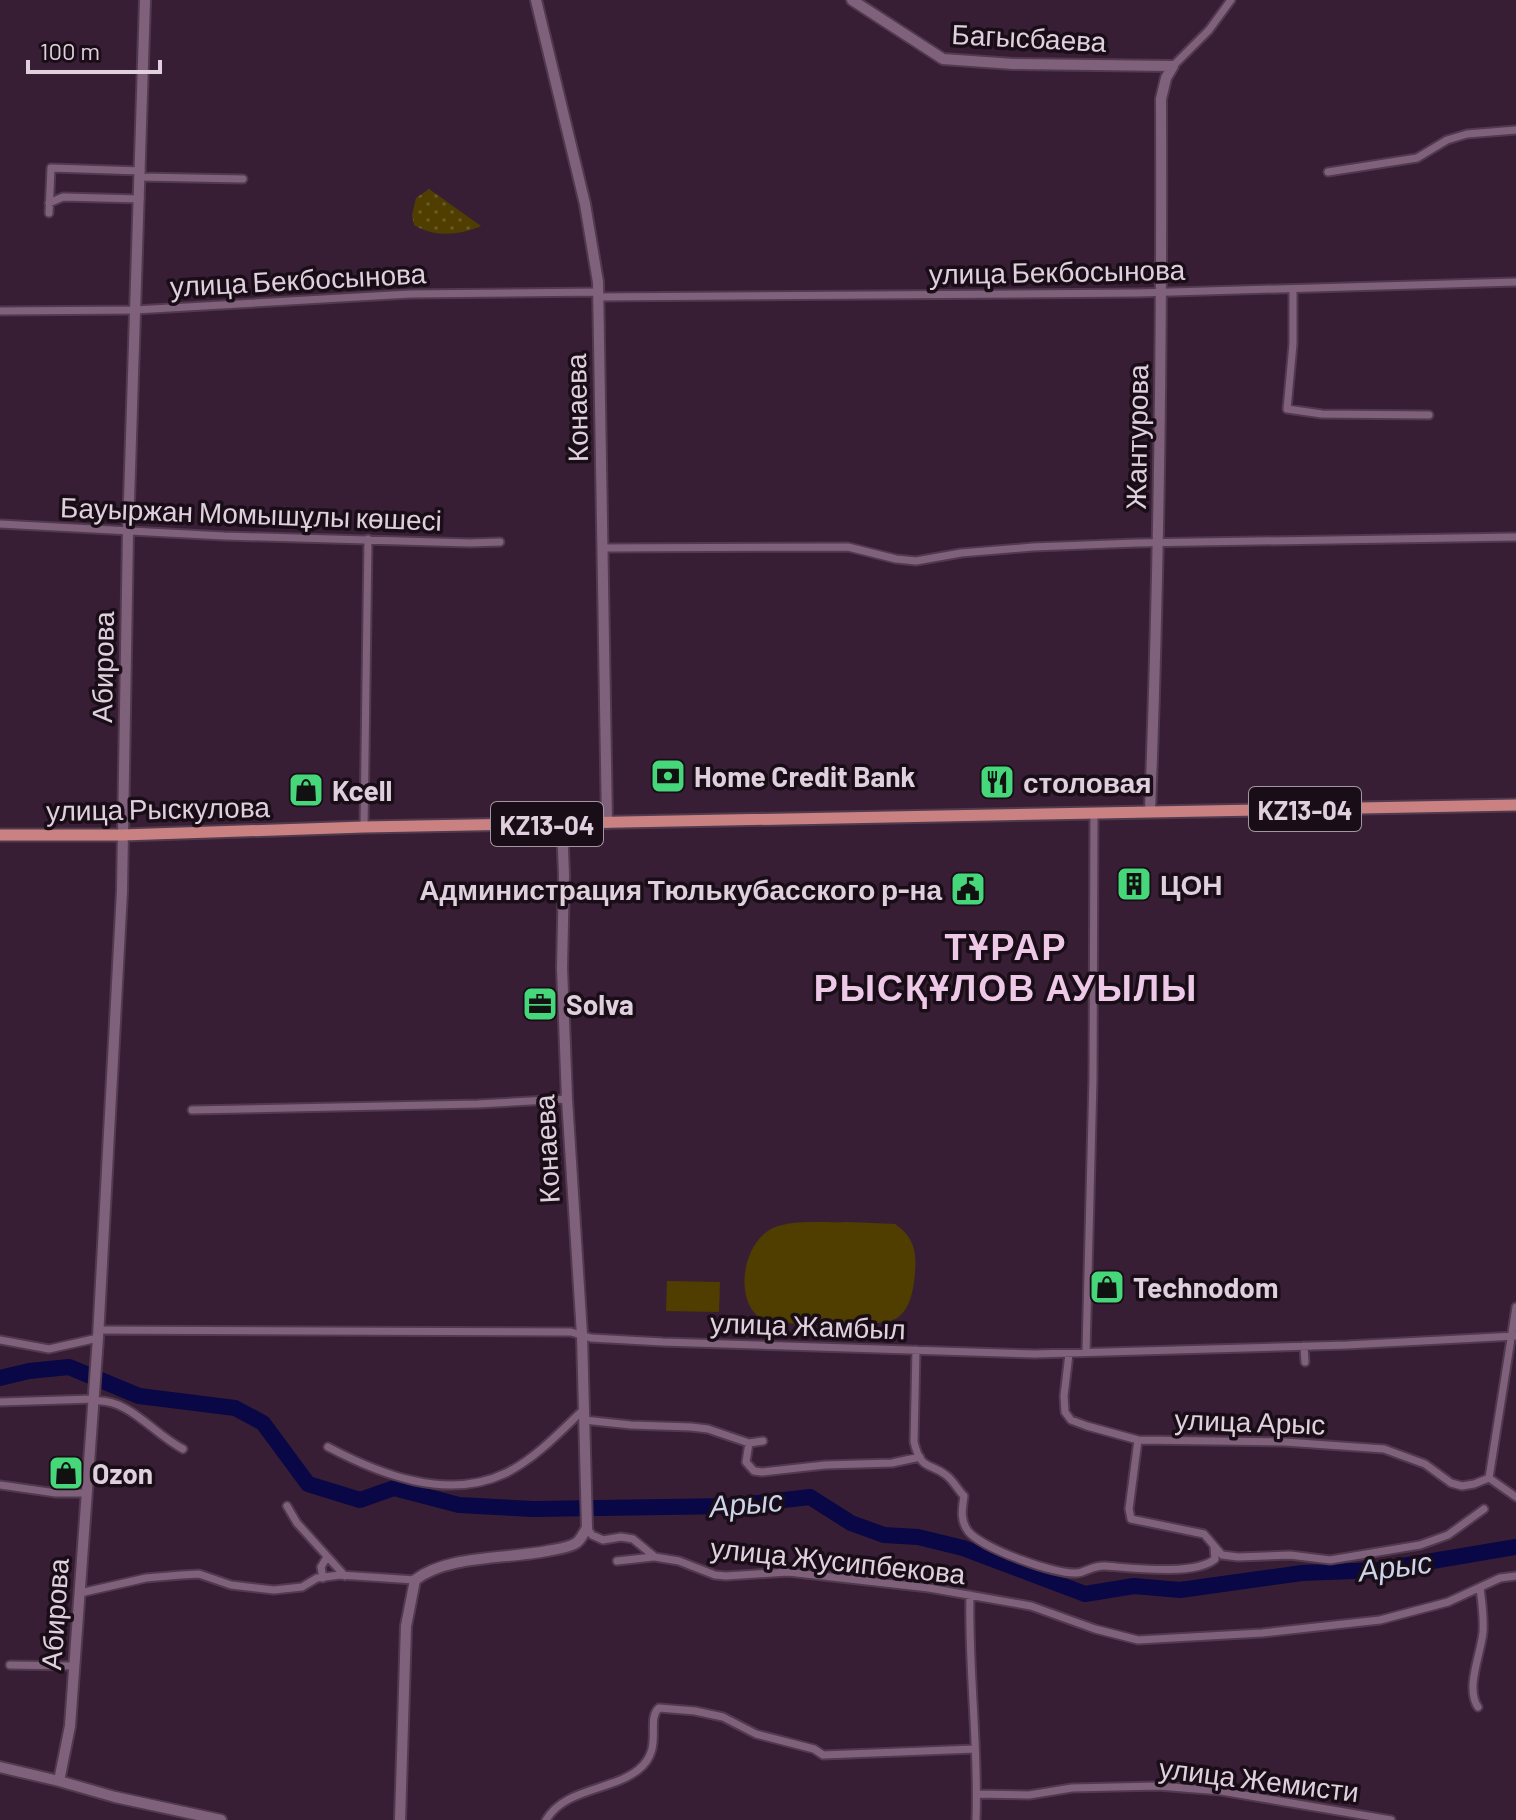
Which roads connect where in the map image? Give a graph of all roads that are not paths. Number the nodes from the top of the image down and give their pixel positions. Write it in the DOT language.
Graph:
graph roads {
  1 [pos="145,0"];
  2 [pos="536,0"];
  3 [pos="852,0"];
  4 [pos="1231,0"];
  5 [pos="1173,66"];
  6 [pos="1516,130"];
  7 [pos="1328,172"];
  8 [pos="141,174"];
  9 [pos="243,179"];
  10 [pos="140,199"];
  11 [pos="49,203"];
  12 [pos="49,213"];
  13 [pos="1516,282"];
  14 [pos="1293,289"];
  15 [pos="1163,292"];
  16 [pos="598,294"];
  17 [pos="135,310"];
  18 [pos="0,311"];
  19 [pos="1429,415"];
  20 [pos="0,524"];
  21 [pos="128,532"];
  22 [pos="1516,537"];
  23 [pos="368,539"];
  24 [pos="500,542"];
  25 [pos="1159,543"];
  26 [pos="603,548"];
  27 [pos="1516,805"];
  28 [pos="1150,811"];
  29 [pos="1094,813"];
  30 [pos="607,823"];
  31 [pos="562,824"];
  32 [pos="364,827"];
  33 [pos="0,835"];
  34 [pos="122,835"];
  35 [pos="567,1099"];
  36 [pos="192,1110"];
  37 [pos="1516,1307"];
  38 [pos="582,1335"];
  39 [pos="98,1336"];
  40 [pos="1514,1336"];
  41 [pos="0,1340"];
  42 [pos="1304,1346"];
  43 [pos="916,1350"];
  44 [pos="1086,1352"];
  45 [pos="1069,1354"];
  46 [pos="1305,1362"];
  47 [pos="94,1396"];
  48 [pos="0,1402"];
  49 [pos="583,1415"];
  50 [pos="1138,1440"];
  51 [pos="763,1441"];
  52 [pos="749,1443"];
  53 [pos="328,1447"];
  54 [pos="183,1449"];
  55 [pos="920,1457"];
  56 [pos="1489,1478"];
  57 [pos="0,1485"];
  58 [pos="87,1493"];
  59 [pos="1516,1497"];
  60 [pos="287,1506"];
  61 [pos="1484,1509"];
  62 [pos="587,1528"];
  63 [pos="327,1557"];
  64 [pos="655,1557"];
  65 [pos="1218,1557"];
  66 [pos="617,1561"];
  67 [pos="345,1576"];
  68 [pos="1516,1576"];
  69 [pos="323,1578"];
  70 [pos="415,1580"];
  71 [pos="1480,1588"];
  72 [pos="80,1593"];
  73 [pos="970,1595"];
  74 [pos="10,1665"];
  75 [pos="75,1666"];
  76 [pos="1478,1707"];
  77 [pos="975,1749"];
  78 [pos="0,1767"];
  79 [pos="59,1781"];
  80 [pos="977,1794"];
  81 [pos="221,1820"];
  82 [pos="400,1820"];
  83 [pos="546,1820"];
  84 [pos="976,1820"];
  85 [pos="1391,1820"];
  1 -- 8 [label="street, Абирова"];
  2 -- 16 [label="street, Конаева"];
  3 -- 5 [label="street, Багысбаева"];
  4 -- 5 [label="street"];
  5 -- 15 [label="street, Жантурова"];
  6 -- 7 [label="street"];
  8 -- 9 [label="street"];
  8 -- 10 [label="street, Абирова"];
  8 -- 11 [label="street"];
  10 -- 11 [label="street"];
  10 -- 17 [label="street, Абирова"];
  11 -- 12 [label="street"];
  13 -- 14 [label="street, улица Бекбосынова"];
  14 -- 15 [label="street, улица Бекбосынова"];
  14 -- 19 [label="street"];
  15 -- 16 [label="street, улица Бекбосынова"];
  15 -- 25 [label="street, Жантурова"];
  16 -- 17 [label="street, улица Бекбосынова"];
  16 -- 26 [label="street, Конаева"];
  17 -- 18 [label="street, улица Бекбосынова"];
  17 -- 21 [label="street, Абирова"];
  20 -- 21 [label="street, Бауыржан Момышұлы көшесі"];
  21 -- 23 [label="street, Бауыржан Момышұлы көшесі"];
  21 -- 34 [label="street, Абирова"];
  22 -- 25 [label="street"];
  23 -- 24 [label="street, Бауыржан Момышұлы көшесі"];
  23 -- 32 [label="street"];
  25 -- 26 [label="street"];
  25 -- 28 [label="street, Жантурова"];
  26 -- 30 [label="street, Конаева"];
  27 -- 28 [label="main road, улица Рыскулова / KZ13-04"];
  28 -- 29 [label="main road, улица Рыскулова / KZ13-04"];
  29 -- 30 [label="main road, улица Рыскулова / KZ13-04"];
  29 -- 44 [label="street"];
  30 -- 31 [label="main road, улица Рыскулова / KZ13-04"];
  31 -- 32 [label="main road, улица Рыскулова / KZ13-04"];
  31 -- 35 [label="street, Конаева"];
  32 -- 34 [label="main road, улица Рыскулова / KZ13-04"];
  33 -- 34 [label="main road, улица Рыскулова / KZ13-04"];
  34 -- 39 [label="street, Абирова"];
  35 -- 36 [label="street"];
  35 -- 38 [label="street, Конаева"];
  37 -- 40 [label="street"];
  38 -- 39 [label="street, улица Жамбыл"];
  38 -- 43 [label="street, улица Жамбыл"];
  38 -- 49 [label="street, Конаева"];
  39 -- 41 [label="street, улица Жамбыл"];
  39 -- 47 [label="street, Абирова"];
  40 -- 42 [label="street, улица Жамбыл"];
  40 -- 56 [label="street"];
  42 -- 44 [label="street, улица Жамбыл"];
  42 -- 46 [label="street"];
  43 -- 45 [label="street, улица Жамбыл"];
  43 -- 55 [label="street"];
  44 -- 45 [label="street, улица Жамбыл"];
  45 -- 50 [label="street, улица Арыс"];
  47 -- 48 [label="street"];
  47 -- 54 [label="street"];
  47 -- 58 [label="street, Абирова"];
  49 -- 52 [label="street"];
  49 -- 53 [label="street"];
  49 -- 62 [label="street, Конаева"];
  50 -- 56 [label="street, улица Арыс"];
  50 -- 65 [label="street"];
  51 -- 52 [label="street"];
  52 -- 55 [label="street"];
  55 -- 65 [label="street"];
  56 -- 59 [label="street"];
  57 -- 58 [label="street"];
  58 -- 72 [label="street, Абирова"];
  60 -- 63 [label="street"];
  61 -- 65 [label="street"];
  62 -- 64 [label="street, улица Жусипбекова"];
  62 -- 70 [label="street"];
  63 -- 67 [label="street"];
  63 -- 69 [label="street"];
  64 -- 66 [label="street"];
  64 -- 73 [label="street, улица Жусипбекова"];
  67 -- 69 [label="street"];
  67 -- 70 [label="street"];
  68 -- 71 [label="street, улица Жусипбекова"];
  69 -- 72 [label="street"];
  70 -- 82 [label="street"];
  71 -- 73 [label="street, улица Жусипбекова"];
  71 -- 76 [label="street"];
  72 -- 75 [label="street, Абирова"];
  73 -- 77 [label="street"];
  74 -- 75 [label="street"];
  75 -- 79 [label="street, Абирова"];
  77 -- 80 [label="street"];
  77 -- 83 [label="street"];
  78 -- 79 [label="street"];
  79 -- 81 [label="street"];
  80 -- 84 [label="street"];
  80 -- 85 [label="street, улица Жемисти"];
}
